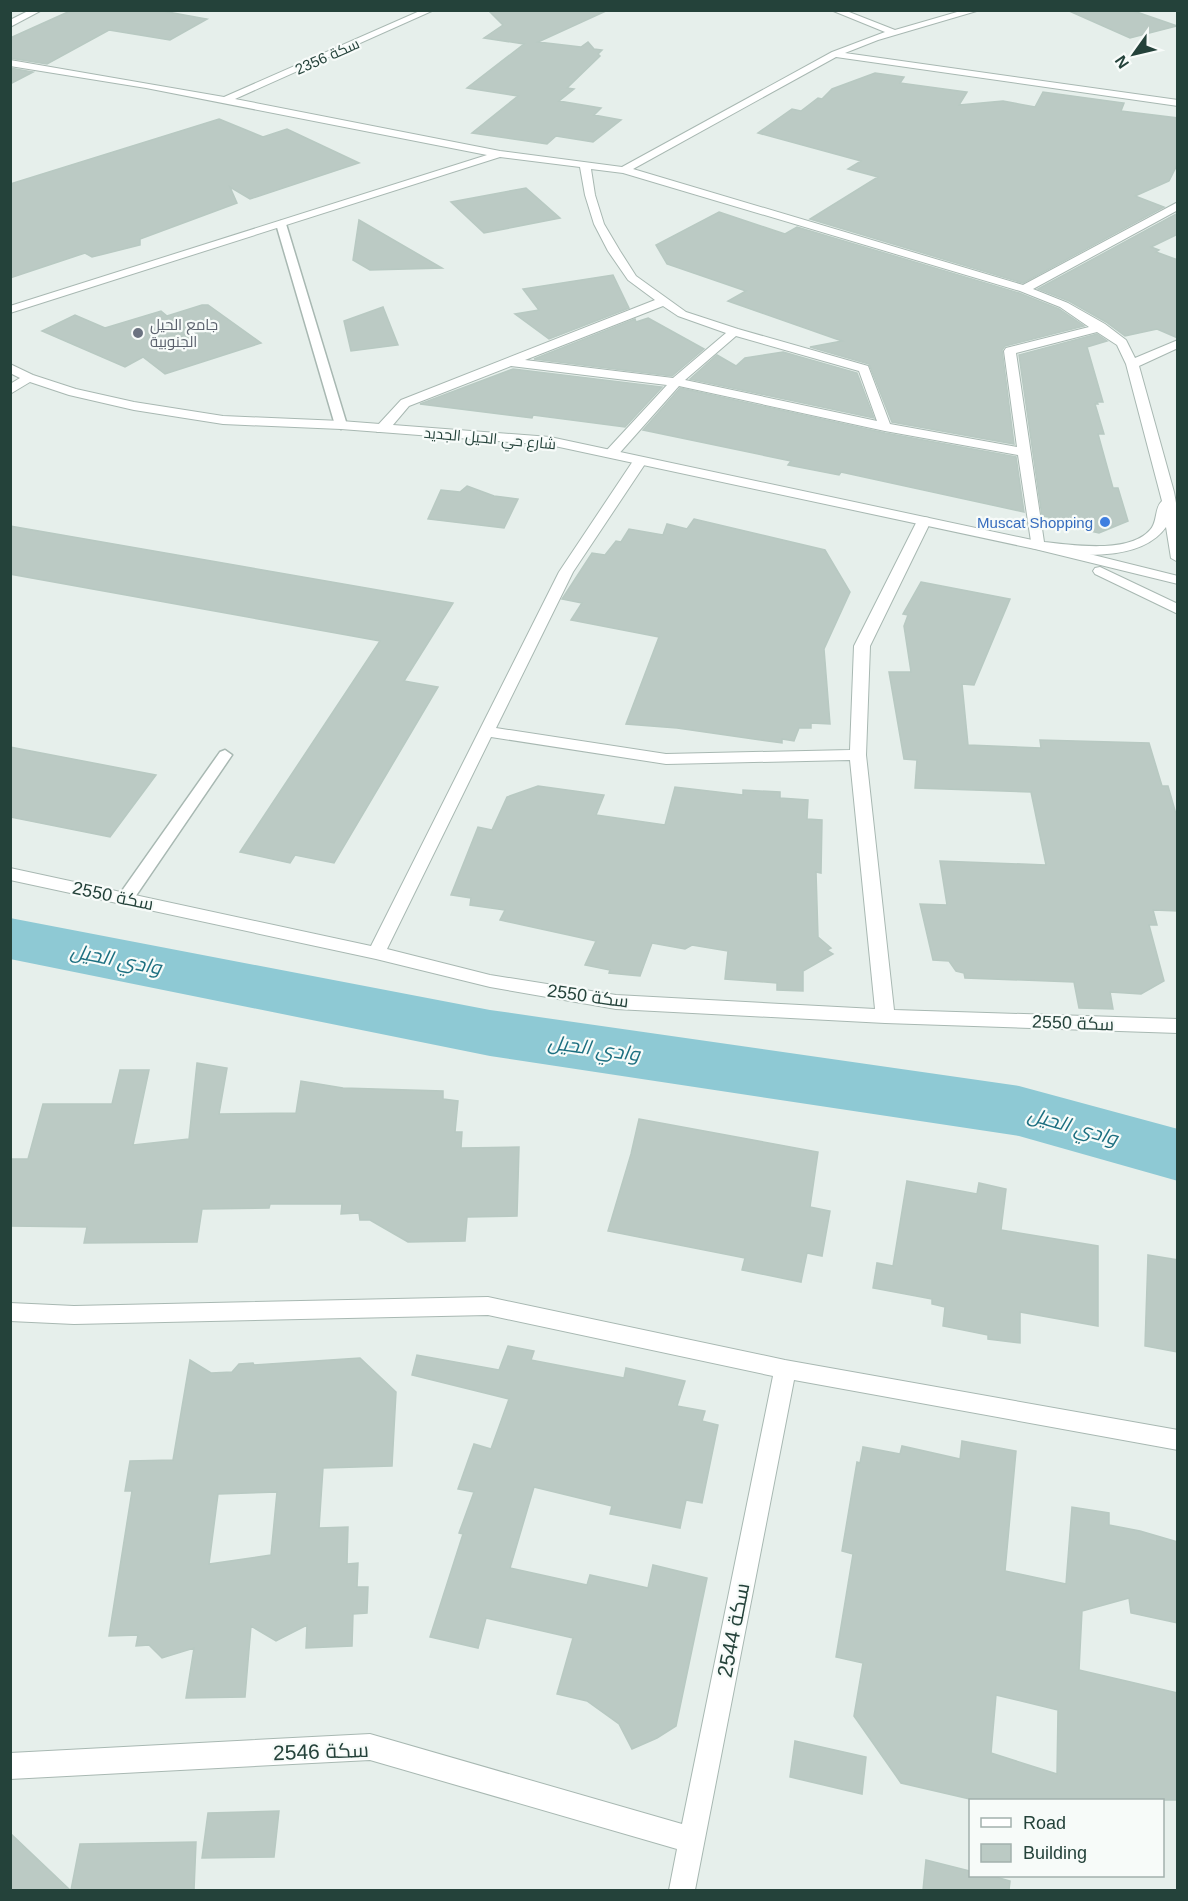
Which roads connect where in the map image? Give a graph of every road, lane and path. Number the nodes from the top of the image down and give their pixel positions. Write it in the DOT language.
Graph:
graph roads {
  1 [pos="38,10"];
  2 [pos="430,10"];
  3 [pos="835,10"];
  4 [pos="976,10"];
  5 [pos="10,24"];
  6 [pos="895,33"];
  7 [pos="835,54"];
  8 [pos="10,63"];
  9 [pos="223,101"];
  10 [pos="1178,104"];
  11 [pos="500,154"];
  12 [pos="585,164"];
  13 [pos="624,170"];
  14 [pos="1175,208"];
  15 [pos="281,224"];
  16 [pos="1024,289"];
  17 [pos="664,301"];
  18 [pos="10,310"];
  19 [pos="1101,327"];
  20 [pos="734,332"];
  21 [pos="1178,343"];
  22 [pos="510,362"];
  23 [pos="1132,364"];
  24 [pos="10,368"];
  25 [pos="29,378"];
  26 [pos="676,382"];
  27 [pos="10,390"];
  28 [pos="341,425"];
  29 [pos="885,427"];
  30 [pos="382,429"];
  31 [pos="1026,453"];
  32 [pos="611,454"];
  33 [pos="640,460"];
  34 [pos="1167,492"];
  35 [pos="924,521"];
  36 [pos="1037,545"];
  37 [pos="1178,558"];
  38 [pos="1178,580"];
  39 [pos="1178,610"];
  40 [pos="488,732"];
  41 [pos="225,755"];
  42 [pos="858,755"];
  43 [pos="10,874"];
  44 [pos="125,898"];
  45 [pos="376,952"];
  46 [pos="885,1016"];
  47 [pos="1178,1026"];
  48 [pos="10,1312"];
  49 [pos="785,1369"];
  50 [pos="1178,1440"];
  51 [pos="10,1766"];
  52 [pos="692,1840"];
  53 [pos="682,1890"];
  1 -- 5 [label="street"];
  2 -- 9 [label="street, سكة 2356"];
  3 -- 6 [label="street"];
  4 -- 6 [label="street"];
  6 -- 7 [label="street"];
  7 -- 10 [label="street"];
  7 -- 13 [label="street"];
  8 -- 9 [label="street"];
  9 -- 11 [label="street"];
  11 -- 12 [label="street"];
  11 -- 15 [label="street"];
  12 -- 13 [label="street"];
  12 -- 17 [label="street"];
  13 -- 16 [label="street"];
  14 -- 16 [label="street"];
  15 -- 18 [label="street"];
  15 -- 28 [label="lane"];
  16 -- 19 [label="street"];
  17 -- 20 [label="street"];
  17 -- 22 [label="street"];
  19 -- 23 [label="street"];
  19 -- 31 [label="street"];
  20 -- 26 [label="street"];
  20 -- 29 [label="street"];
  21 -- 23 [label="street"];
  22 -- 26 [label="street"];
  22 -- 30 [label="street"];
  23 -- 34 [label="street"];
  24 -- 25 [label="street, شارع حي الحيل الجديد"];
  25 -- 27 [label="street"];
  25 -- 28 [label="street, شارع حي الحيل الجديد"];
  26 -- 29 [label="street"];
  26 -- 32 [label="street"];
  28 -- 30 [label="street, شارع حي الحيل الجديد"];
  29 -- 31 [label="street"];
  30 -- 32 [label="street, شارع حي الحيل الجديد"];
  31 -- 36 [label="street"];
  32 -- 33 [label="street, شارع حي الحيل الجديد"];
  33 -- 35 [label="street, شارع حي الحيل الجديد"];
  33 -- 40 [label="street"];
  34 -- 36 [label="street"];
  34 -- 37 [label="street"];
  35 -- 36 [label="street, شارع حي الحيل الجديد"];
  35 -- 42 [label="street"];
  36 -- 38 [label="street"];
  36 -- 39 [label="street"];
  40 -- 42 [label="street"];
  40 -- 45 [label="street"];
  41 -- 44 [label="lane"];
  42 -- 46 [label="street"];
  43 -- 44 [label="street, سكة 2550"];
  44 -- 45 [label="street, سكة 2550"];
  45 -- 46 [label="street, سكة 2550"];
  46 -- 47 [label="street, سكة 2550"];
  48 -- 49 [label="street"];
  49 -- 50 [label="street"];
  49 -- 52 [label="street, سكة 2544"];
  51 -- 52 [label="street, سكة 2546"];
  52 -- 53 [label="street, سكة 2544"];
}
